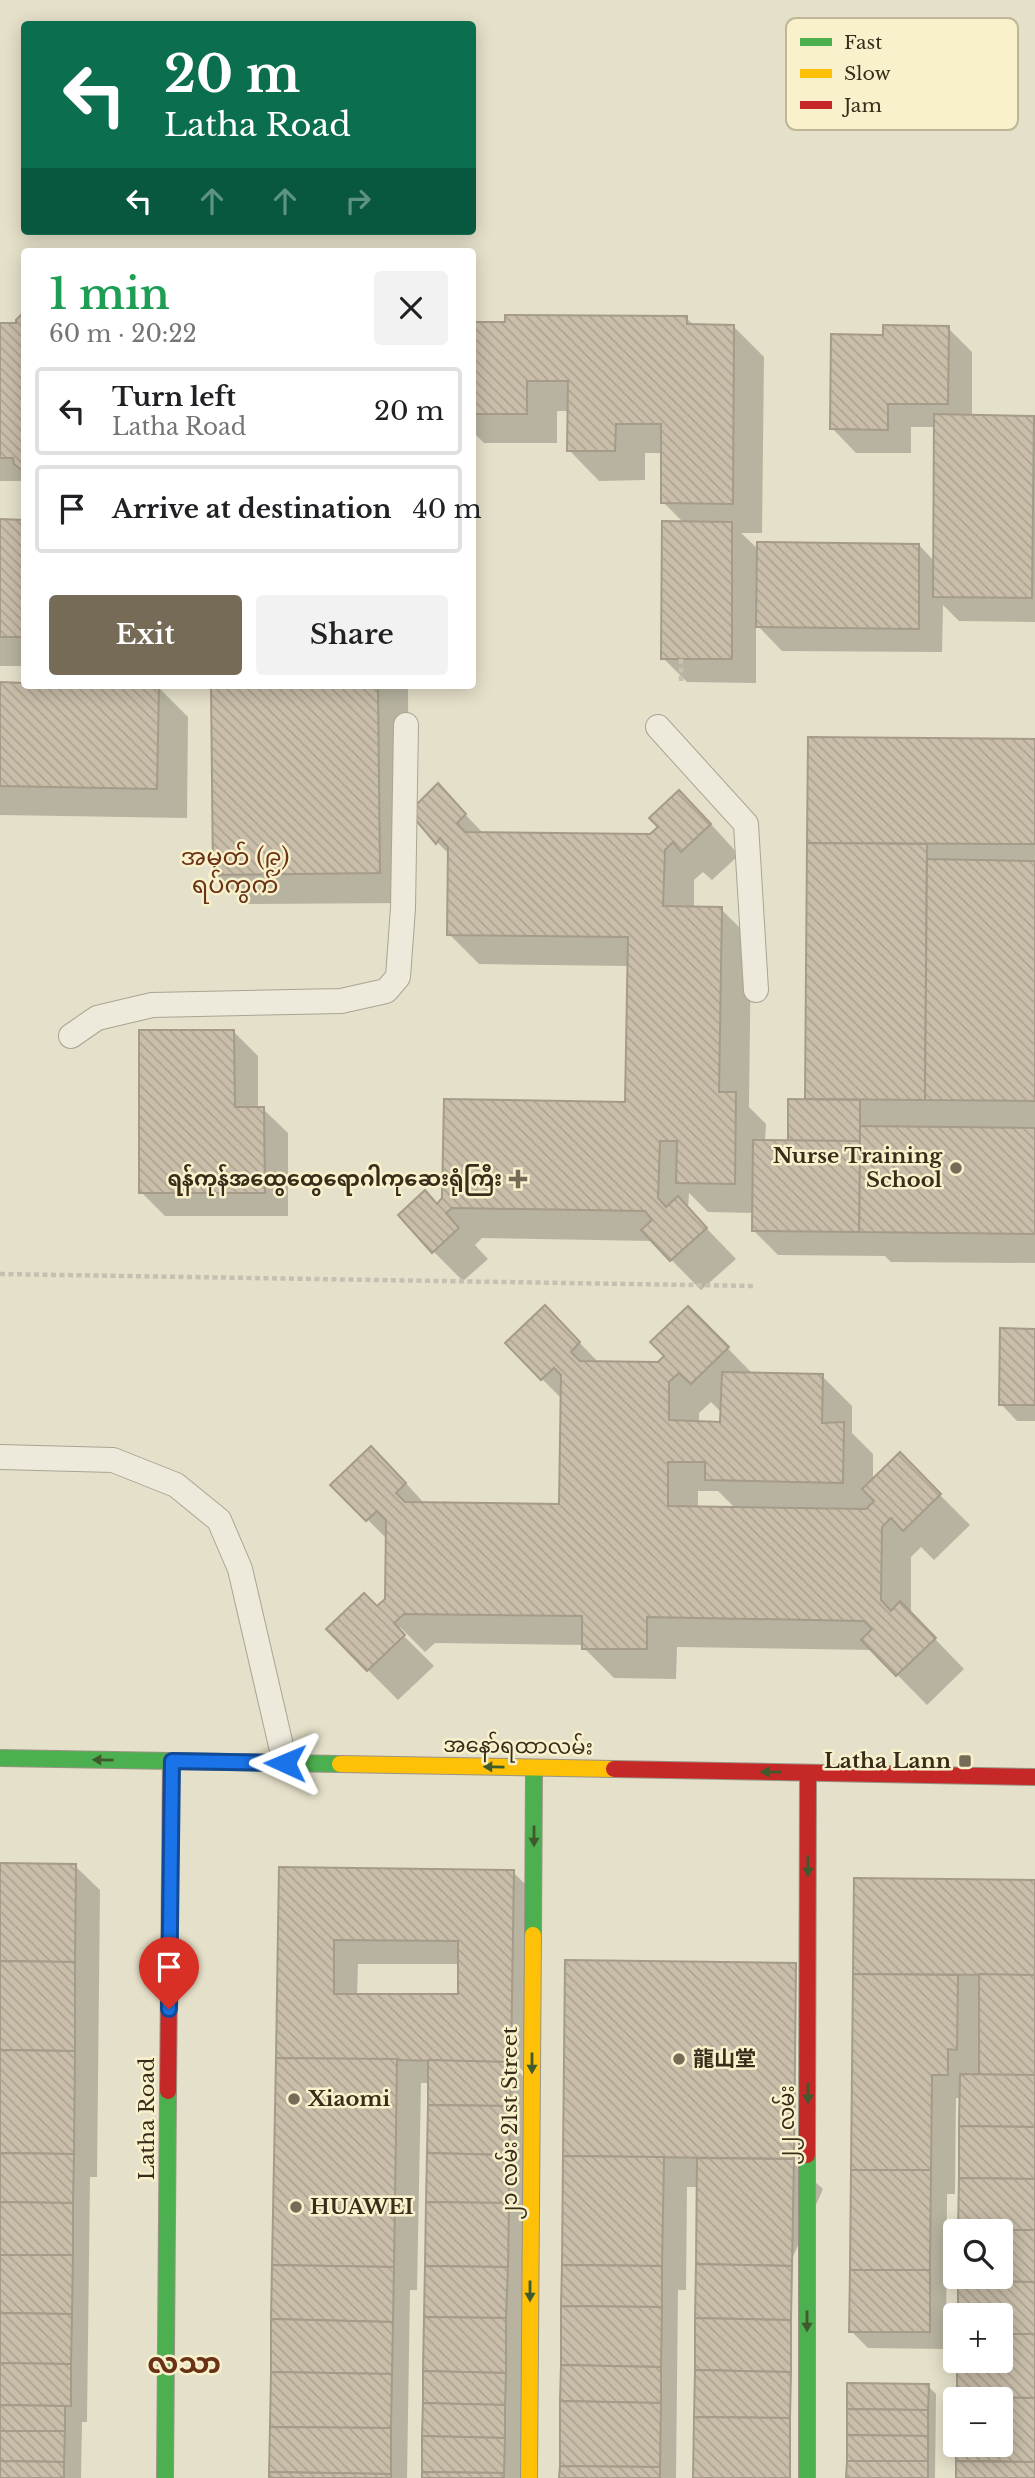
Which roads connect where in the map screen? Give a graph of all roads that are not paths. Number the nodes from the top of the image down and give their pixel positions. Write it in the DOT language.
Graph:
graph roads {
  1 [pos="407,724"];
  2 [pos="658,727"];
  3 [pos="757,990"];
  4 [pos="71,1036"];
  5 [pos="0,1457"];
  6 [pos="0,1758"];
  7 [pos="172,1761"];
  8 [pos="285,1763"];
  9 [pos="534,1768"];
  10 [pos="808,1773"];
  11 [pos="1035,1777"];
  12 [pos="165,2478"];
  13 [pos="529,2478"];
  14 [pos="807,2478"];
  1 -- 4 [label="lane"];
  2 -- 3 [label="lane"];
  5 -- 8 [label="lane"];
  7 -- 6 [label="main road, အနော်ရထာလမ်း, one-way"];
  7 -- 8 [label="main road, အနော်ရထာလမ်း"];
  7 -- 12 [label="main road, Latha Road"];
  9 -- 8 [label="main road, အနော်ရထာလမ်း, one-way"];
  10 -- 9 [label="main road, အနော်ရထာလမ်း, one-way"];
  9 -- 13 [label="main road, ၂၁ လမ်း 21st Street, one-way"];
  10 -- 11 [label="main road, အနော်ရထာလမ်း"];
  10 -- 14 [label="main road, ၂၂ လမ်း, one-way"];
}
